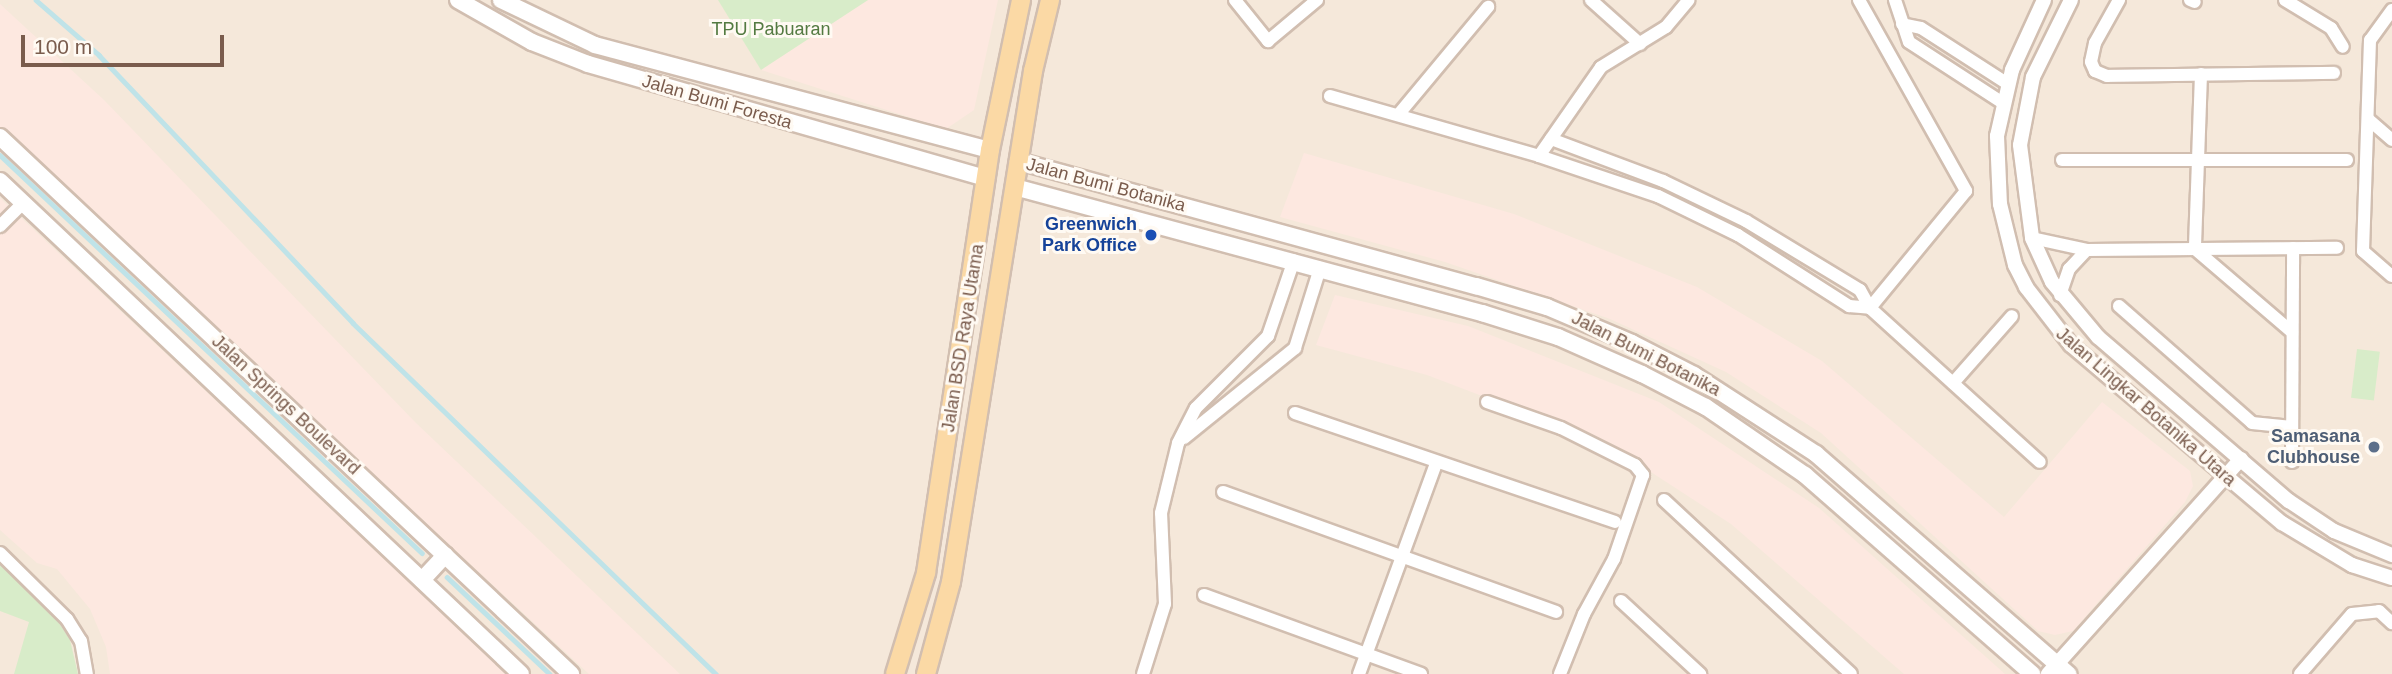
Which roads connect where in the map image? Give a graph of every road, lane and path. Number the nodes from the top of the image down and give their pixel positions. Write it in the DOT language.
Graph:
graph roads {
  1 [pos="458,0"];
  2 [pos="501,0"];
  3 [pos="1021,0"];
  4 [pos="1050,0"];
  5 [pos="1235,0"];
  6 [pos="1317,0"];
  7 [pos="1591,0"];
  8 [pos="1689,0"];
  9 [pos="1859,0"];
  10 [pos="1895,0"];
  11 [pos="2044,0"];
  12 [pos="2071,0"];
  13 [pos="2119,0"];
  14 [pos="2285,0"];
  15 [pos="1488,7"];
  16 [pos="2392,10"];
  17 [pos="1902,23"];
  18 [pos="1640,44"];
  19 [pos="2343,47"];
  20 [pos="663,62"];
  21 [pos="2334,73"];
  22 [pos="2201,74"];
  23 [pos="2008,84"];
  24 [pos="657,85"];
  25 [pos="1330,96"];
  26 [pos="2003,103"];
  27 [pos="1398,115"];
  28 [pos="2368,119"];
  29 [pos="0,137"];
  30 [pos="1550,139"];
  31 [pos="2392,140"];
  32 [pos="990,150"];
  33 [pos="1539,156"];
  34 [pos="2062,159"];
  35 [pos="2198,160"];
  36 [pos="2347,160"];
  37 [pos="1018,161"];
  38 [pos="986,178"];
  39 [pos="0,181"];
  40 [pos="1015,187"];
  41 [pos="23,202"];
  42 [pos="0,226"];
  43 [pos="2032,238"];
  44 [pos="2293,248"];
  45 [pos="2337,248"];
  46 [pos="2195,249"];
  47 [pos="2087,250"];
  48 [pos="1294,260"];
  49 [pos="1320,268"];
  50 [pos="2392,276"];
  51 [pos="2060,295"];
  52 [pos="2119,306"];
  53 [pos="1870,308"];
  54 [pos="2012,316"];
  55 [pos="1595,326"];
  56 [pos="2292,332"];
  57 [pos="1587,348"];
  58 [pos="1953,383"];
  59 [pos="1487,402"];
  60 [pos="1295,413"];
  61 [pos="2292,427"];
  62 [pos="1178,443"];
  63 [pos="2241,459"];
  64 [pos="2040,462"];
  65 [pos="2292,462"];
  66 [pos="1437,464"];
  67 [pos="2225,477"];
  68 [pos="1223,492"];
  69 [pos="1664,500"];
  70 [pos="1615,522"];
  71 [pos="0,553"];
  72 [pos="445,555"];
  73 [pos="2392,555"];
  74 [pos="1402,556"];
  75 [pos="2392,578"];
  76 [pos="422,580"];
  77 [pos="1204,595"];
  78 [pos="1621,601"];
  79 [pos="1556,612"];
  80 [pos="2392,623"];
  81 [pos="1366,654"];
  82 [pos="2058,671"];
  83 [pos="87,674"];
  84 [pos="521,674"];
  85 [pos="571,674"];
  86 [pos="895,674"];
  87 [pos="926,674"];
  88 [pos="1143,674"];
  89 [pos="1359,674"];
  90 [pos="1422,674"];
  91 [pos="1560,674"];
  92 [pos="1700,674"];
  93 [pos="1851,674"];
  94 [pos="2032,674"];
  95 [pos="2300,674"];
  1 -- 24 [label="main road, Jalan Bumi Foresta"];
  2 -- 20 [label="main road, Jalan Bumi Foresta"];
  3 -- 32 [label="main road, Jalan BSD Raya Utama"];
  4 -- 37 [label="main road, Jalan BSD Raya Utama"];
  5 -- 6 [label="street"];
  7 -- 18 [label="street"];
  8 -- 18 [label="street"];
  9 -- 53 [label="street"];
  10 -- 17 [label="street"];
  11 -- 23 [label="street, Jalan Lingkar Botanika Utara"];
  12 -- 43 [label="street, Jalan Lingkar Botanika Utara"];
  13 -- 22 [label="street"];
  14 -- 19 [label="street"];
  15 -- 27 [label="street"];
  16 -- 28 [label="street"];
  17 -- 23 [label="street"];
  17 -- 26 [label="street"];
  18 -- 30 [label="street"];
  20 -- 24 [label="main road"];
  20 -- 32 [label="main road, Jalan Bumi Foresta"];
  21 -- 22 [label="street"];
  22 -- 35 [label="street"];
  23 -- 26 [label="street, Jalan Lingkar Botanika Utara"];
  24 -- 38 [label="main road, Jalan Bumi Foresta"];
  25 -- 27 [label="street"];
  26 -- 67 [label="street, Jalan Lingkar Botanika Utara"];
  27 -- 33 [label="street"];
  28 -- 31 [label="street"];
  28 -- 50 [label="street"];
  29 -- 72 [label="main road, Jalan Springs Boulevard"];
  30 -- 33 [label="street"];
  30 -- 53 [label="street"];
  32 -- 38 [label="main road, Jalan BSD Raya Utama"];
  33 -- 53 [label="street"];
  34 -- 35 [label="street"];
  35 -- 36 [label="street"];
  35 -- 46 [label="street"];
  37 -- 40 [label="main road, Jalan BSD Raya Utama"];
  37 -- 55 [label="main road, Jalan Bumi Botanika"];
  38 -- 86 [label="main road, Jalan BSD Raya Utama"];
  39 -- 41 [label="main road, Jalan Springs Boulevard"];
  40 -- 48 [label="main road, Jalan Bumi Botanika"];
  40 -- 87 [label="main road, Jalan BSD Raya Utama"];
  41 -- 42 [label="street"];
  41 -- 76 [label="main road, Jalan Springs Boulevard"];
  43 -- 47 [label="street"];
  43 -- 51 [label="street, Jalan Lingkar Botanika Utara"];
  44 -- 45 [label="street"];
  44 -- 46 [label="street"];
  44 -- 56 [label="street"];
  46 -- 47 [label="street"];
  46 -- 56 [label="street"];
  47 -- 51 [label="street"];
  48 -- 49 [label="main road, Jalan Bumi Botanika"];
  48 -- 62 [label="street"];
  49 -- 57 [label="main road, Jalan Bumi Botanika"];
  49 -- 62 [label="street"];
  51 -- 63 [label="street, Jalan Lingkar Botanika Utara"];
  52 -- 61 [label="street"];
  53 -- 58 [label="street"];
  54 -- 58 [label="street"];
  55 -- 57 [label="main road"];
  55 -- 82 [label="main road, Jalan Bumi Botanika"];
  56 -- 61 [label="street"];
  57 -- 94 [label="main road, Jalan Bumi Botanika"];
  58 -- 64 [label="street"];
  59 -- 91 [label="street"];
  60 -- 66 [label="street"];
  61 -- 65 [label="street"];
  62 -- 88 [label="street"];
  63 -- 67 [label="street"];
  63 -- 73 [label="street, Jalan Lingkar Botanika Utara"];
  66 -- 70 [label="street"];
  66 -- 74 [label="street"];
  67 -- 75 [label="street, Jalan Lingkar Botanika Utara"];
  67 -- 82 [label="street"];
  68 -- 74 [label="street"];
  69 -- 93 [label="street"];
  71 -- 83 [label="street"];
  72 -- 76 [label="main road"];
  72 -- 85 [label="main road, Jalan Springs Boulevard"];
  74 -- 79 [label="street"];
  74 -- 81 [label="street"];
  76 -- 84 [label="main road, Jalan Springs Boulevard"];
  77 -- 81 [label="street"];
  78 -- 92 [label="street"];
  80 -- 95 [label="street"];
  81 -- 89 [label="street"];
  81 -- 90 [label="street"];
}
